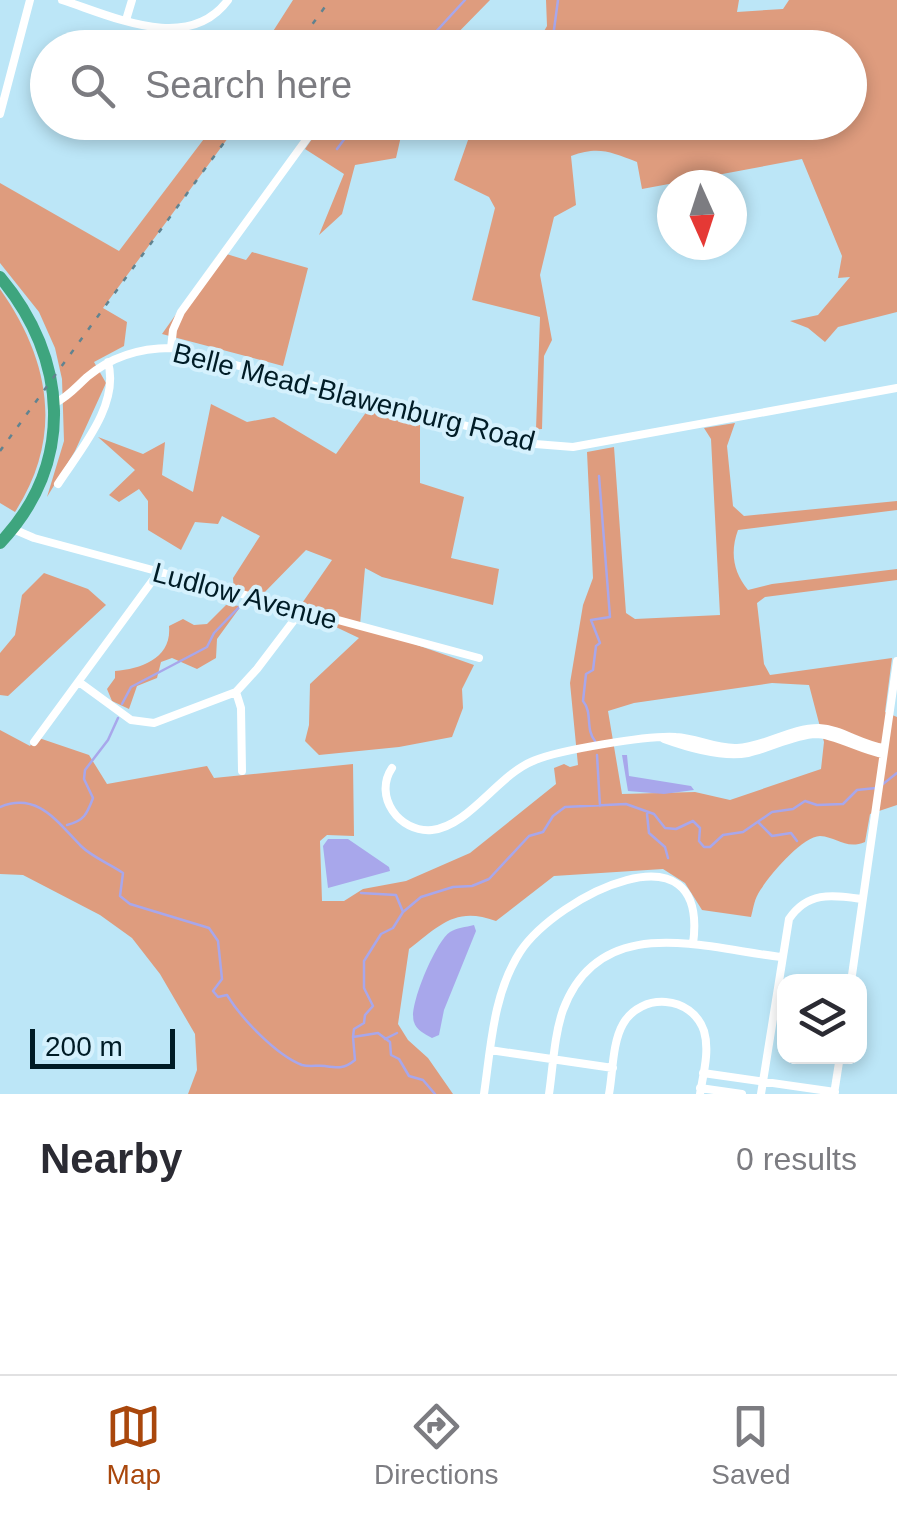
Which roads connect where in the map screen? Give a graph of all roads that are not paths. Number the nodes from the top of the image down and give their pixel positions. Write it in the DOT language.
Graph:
graph roads {
  1 [pos="30,0"];
  2 [pos="62,0"];
  3 [pos="132,0"];
  4 [pos="228,0"];
  5 [pos="126,20"];
  6 [pos="0,114"];
  7 [pos="306,140"];
  8 [pos="0,277"];
  9 [pos="171,348"];
  10 [pos="108,362"];
  11 [pos="897,388"];
  12 [pos="61,396"];
  13 [pos="58,484"];
  14 [pos="13,529"];
  15 [pos="0,543"];
  16 [pos="158,572"];
  17 [pos="301,610"];
  18 [pos="479,658"];
  19 [pos="897,661"];
  20 [pos="80,682"];
  21 [pos="236,692"];
  22 [pos="34,742"];
  23 [pos="884,751"];
  24 [pos="392,768"];
  25 [pos="242,771"];
  26 [pos="862,900"];
  27 [pos="693,944"];
  28 [pos="780,957"];
  29 [pos="851,974"];
  30 [pos="490,1050"];
  31 [pos="554,1059"];
  32 [pos="839,1064"];
  33 [pos="613,1068"];
  34 [pos="703,1073"];
  35 [pos="763,1081"];
  36 [pos="700,1091"];
  37 [pos="834,1093"];
  38 [pos="484,1094"];
  39 [pos="549,1094"];
  40 [pos="610,1094"];
  41 [pos="742,1094"];
  42 [pos="761,1094"];
  1 -- 6 [label="street"];
  2 -- 5 [label="street"];
  3 -- 5 [label="street"];
  4 -- 5 [label="street"];
  7 -- 9 [label="street"];
  8 -- 12 [label="highway"];
  9 -- 10 [label="street, Belle Mead-Blawenburg Road"];
  9 -- 11 [label="street, Belle Mead-Blawenburg Road"];
  10 -- 12 [label="street"];
  10 -- 13 [label="street"];
  12 -- 14 [label="highway"];
  14 -- 15 [label="highway"];
  14 -- 16 [label="street, Ludlow Avenue"];
  16 -- 17 [label="street, Ludlow Avenue"];
  16 -- 20 [label="street"];
  17 -- 18 [label="street, Ludlow Avenue"];
  17 -- 21 [label="street"];
  19 -- 23 [label="street"];
  20 -- 21 [label="street"];
  20 -- 22 [label="street"];
  21 -- 25 [label="street"];
  23 -- 24 [label="street"];
  23 -- 26 [label="street"];
  26 -- 28 [label="street"];
  26 -- 29 [label="street"];
  27 -- 28 [label="street"];
  27 -- 30 [label="street"];
  27 -- 31 [label="street"];
  28 -- 35 [label="street"];
  30 -- 31 [label="street"];
  30 -- 38 [label="street"];
  31 -- 33 [label="street"];
  31 -- 39 [label="street"];
  32 -- 37 [label="street"];
  33 -- 34 [label="street"];
  33 -- 40 [label="street"];
  34 -- 35 [label="street"];
  34 -- 36 [label="street"];
  35 -- 37 [label="street"];
  35 -- 42 [label="street"];
  36 -- 41 [label="street"];
}
